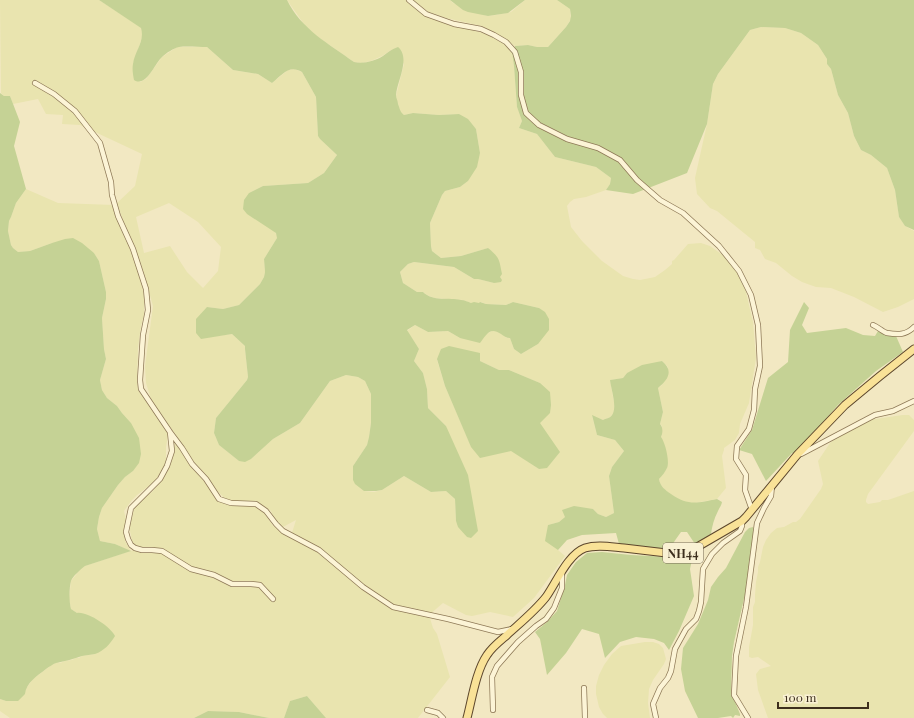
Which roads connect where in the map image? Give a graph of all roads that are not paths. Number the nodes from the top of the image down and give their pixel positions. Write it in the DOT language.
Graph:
graph roads {
  1 [pos="409,0"];
  2 [pos="35,83"];
  3 [pos="874,325"];
  4 [pos="914,327"];
  5 [pos="914,349"];
  6 [pos="914,401"];
  7 [pos="170,432"];
  8 [pos="798,455"];
  9 [pos="772,486"];
  10 [pos="752,510"];
  11 [pos="742,521"];
  12 [pos="562,571"];
  13 [pos="273,599"];
  14 [pos="515,628"];
  15 [pos="584,688"];
  16 [pos="427,710"];
  17 [pos="493,710"];
  18 [pos="443,718"];
  19 [pos="467,718"];
  20 [pos="585,718"];
  21 [pos="656,718"];
  22 [pos="748,718"];
  1 -- 10 [label="street"];
  2 -- 7 [label="street"];
  3 -- 4 [label="street"];
  5 -- 8 [label="main road, NH44"];
  6 -- 8 [label="street"];
  7 -- 13 [label="street"];
  7 -- 14 [label="street"];
  8 -- 9 [label="main road, NH44"];
  9 -- 10 [label="main road, NH44"];
  9 -- 22 [label="street"];
  10 -- 11 [label="main road, NH44"];
  11 -- 12 [label="main road, NH44"];
  11 -- 21 [label="street"];
  12 -- 14 [label="main road, NH44"];
  12 -- 17 [label="street"];
  14 -- 19 [label="main road, NH44"];
  15 -- 20 [label="street"];
  16 -- 18 [label="street"];
}
